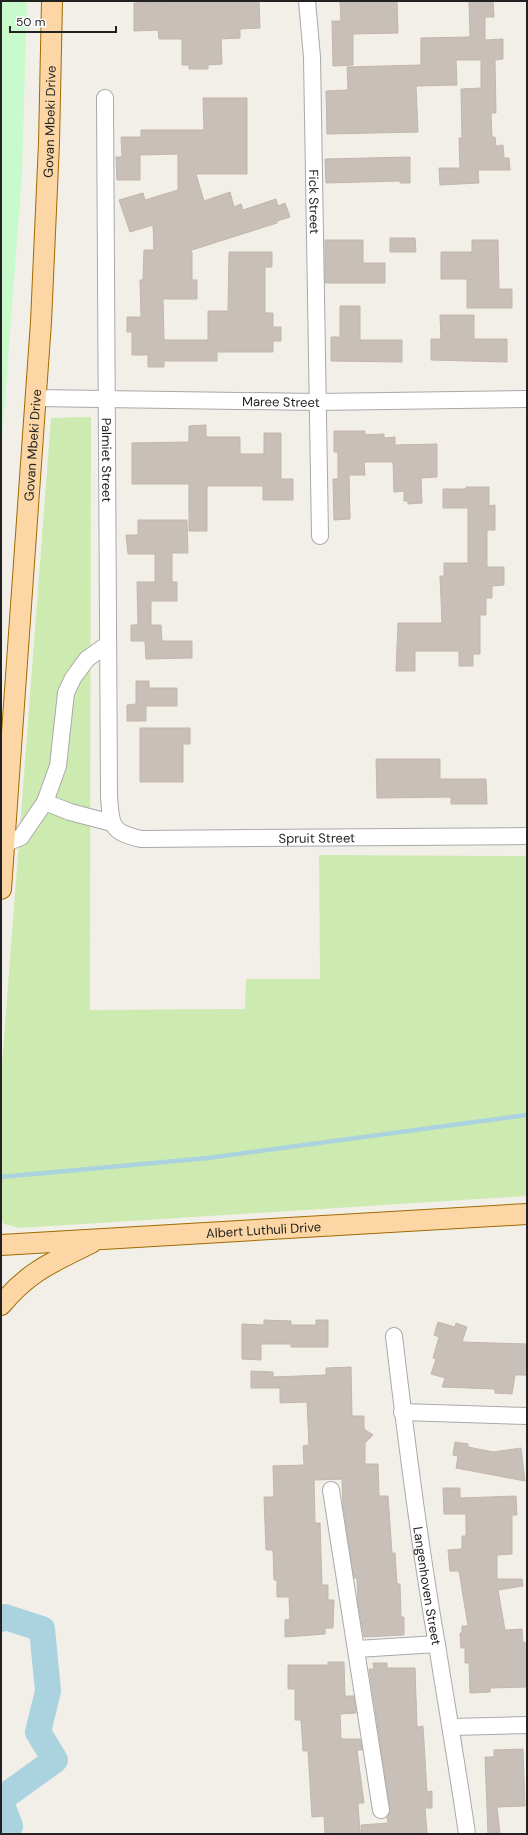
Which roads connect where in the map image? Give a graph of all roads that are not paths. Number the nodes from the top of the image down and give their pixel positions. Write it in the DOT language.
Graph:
graph roads {
  1 [pos="52,1"];
  2 [pos="308,1"];
  3 [pos="105,98"];
  4 [pos="35,398"];
  5 [pos="107,399"];
  6 [pos="527,399"];
  7 [pos="317,402"];
  8 [pos="320,536"];
  9 [pos="108,644"];
  10 [pos="45,802"];
  11 [pos="112,823"];
  12 [pos="527,836"];
  13 [pos="4,844"];
  14 [pos="1,889"];
  15 [pos="527,1214"];
  16 [pos="100,1239"];
  17 [pos="1,1245"];
  18 [pos="1,1305"];
  19 [pos="394,1336"];
  20 [pos="402,1412"];
  21 [pos="527,1416"];
  22 [pos="331,1490"];
  23 [pos="436,1644"];
  24 [pos="357,1650"];
  25 [pos="527,1725"];
  26 [pos="452,1727"];
  27 [pos="381,1810"];
  28 [pos="467,1834"];
  1 -- 4 [label="main road, Govan Mbeki Drive"];
  2 -- 7 [label="street, Fick Street"];
  3 -- 5 [label="street, Palmiet Street"];
  4 -- 5 [label="street, Maree Street"];
  4 -- 13 [label="main road, Govan Mbeki Drive"];
  5 -- 7 [label="street, Maree Street"];
  5 -- 9 [label="street, Palmiet Street"];
  6 -- 7 [label="street, Maree Street"];
  7 -- 8 [label="street, Fick Street"];
  9 -- 10 [label="street"];
  9 -- 11 [label="street, Palmiet Street"];
  10 -- 11 [label="street"];
  10 -- 13 [label="street"];
  11 -- 12 [label="street, Spruit Street"];
  13 -- 14 [label="main road, Govan Mbeki Drive"];
  15 -- 16 [label="main road, Albert Luthuli Drive"];
  16 -- 17 [label="main road, Albert Luthuli Drive"];
  16 -- 18 [label="main road"];
  19 -- 20 [label="street, Langenhoven Street"];
  20 -- 21 [label="street"];
  20 -- 23 [label="street, Langenhoven Street"];
  22 -- 24 [label="street"];
  23 -- 24 [label="street"];
  23 -- 26 [label="street, Langenhoven Street"];
  24 -- 27 [label="street"];
  25 -- 26 [label="street"];
  26 -- 28 [label="street, Langenhoven Street"];
}
